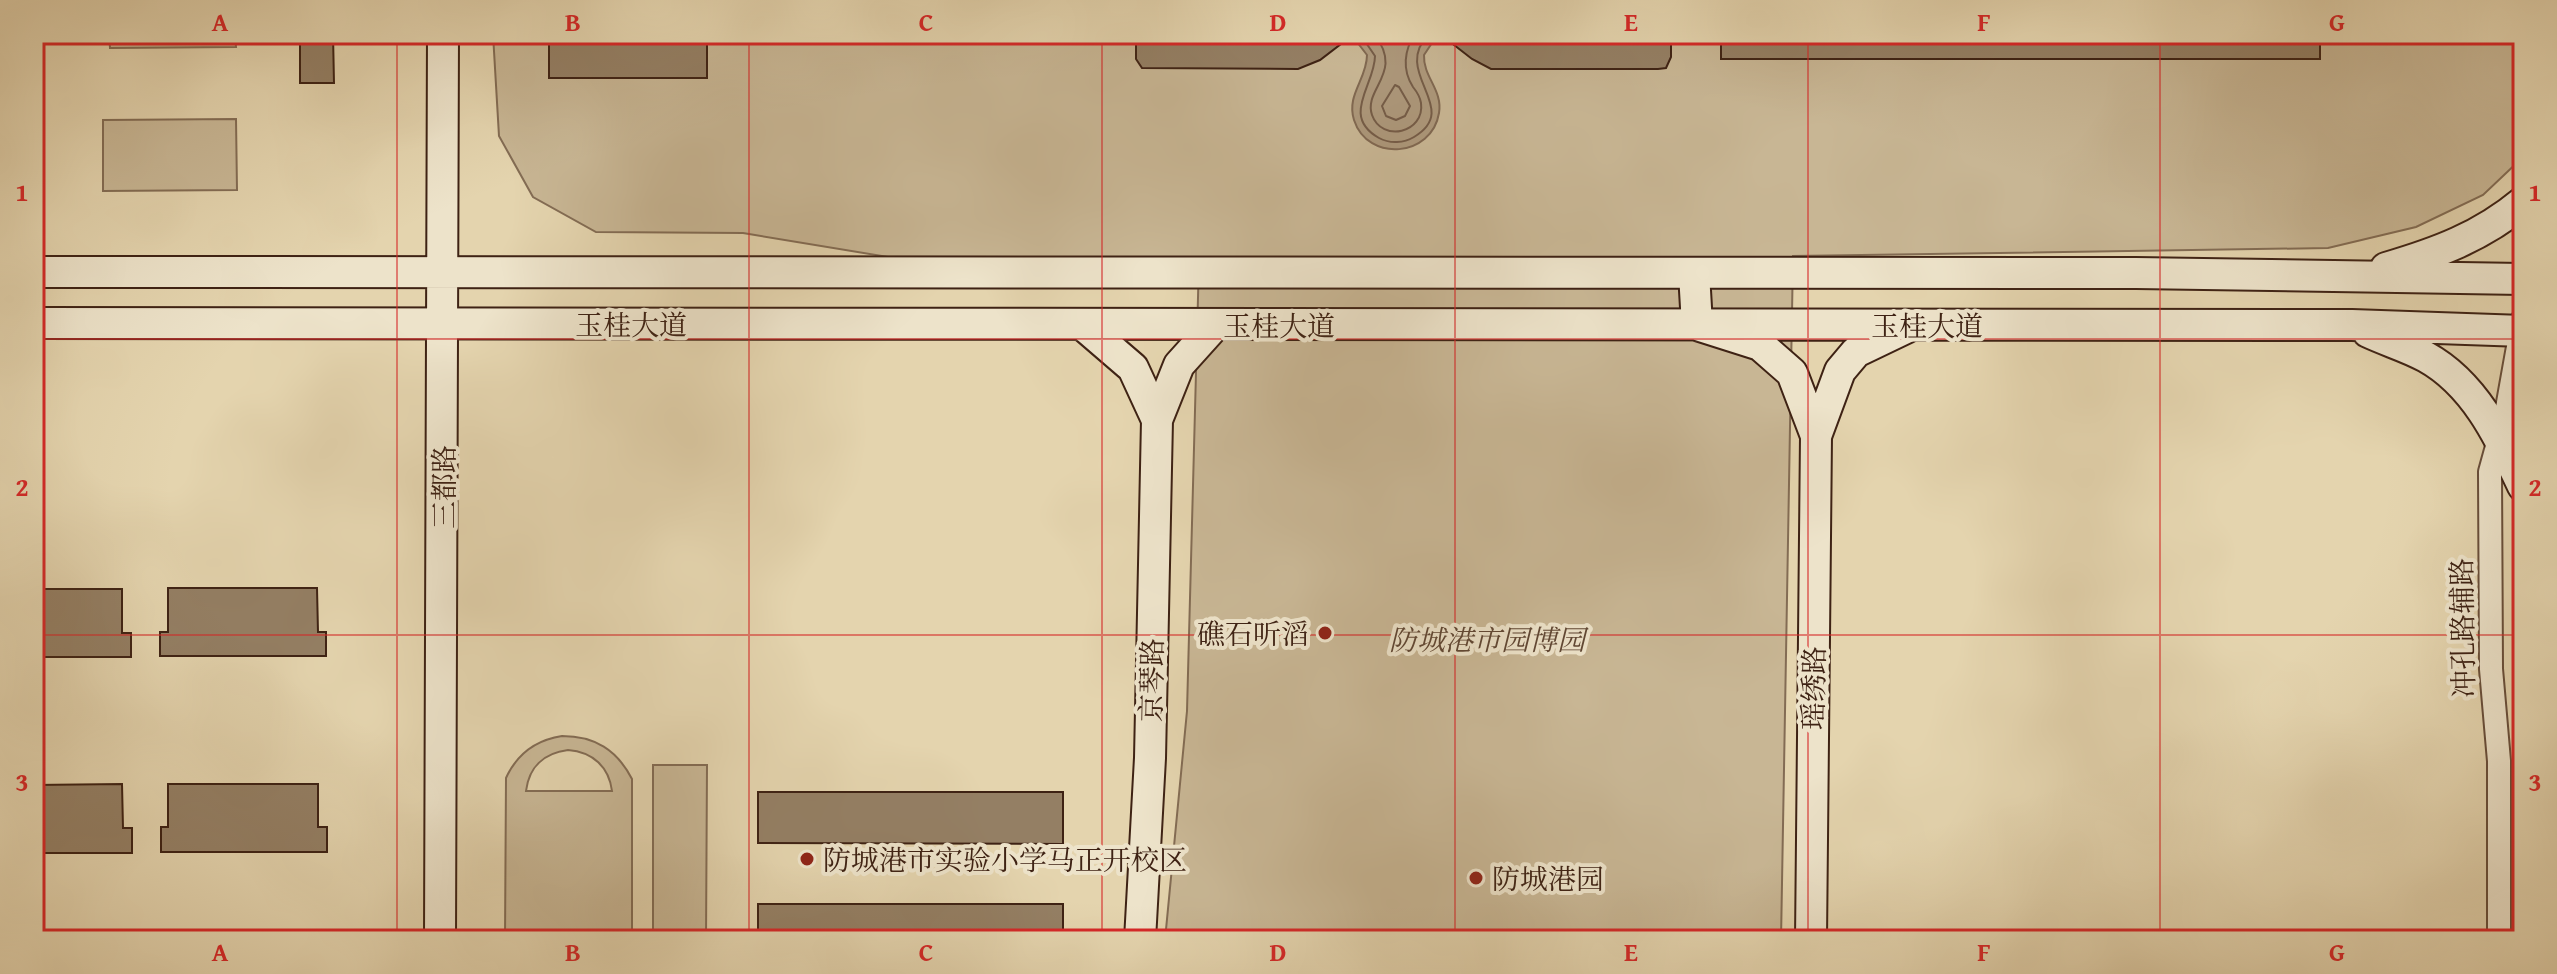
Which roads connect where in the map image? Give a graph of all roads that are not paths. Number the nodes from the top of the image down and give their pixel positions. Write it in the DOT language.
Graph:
graph roads {
  1 [pos="443,34"];
  2 [pos="2523,202"];
  3 [pos="34,272"];
  4 [pos="444,272"];
  5 [pos="879,272"];
  6 [pos="1694,273"];
  7 [pos="2071,273"];
  8 [pos="2357,277"];
  9 [pos="2523,279"];
  10 [pos="34,323"];
  11 [pos="444,324"];
  12 [pos="879,324"];
  13 [pos="1083,325"];
  14 [pos="1215,325"];
  15 [pos="1697,325"];
  16 [pos="1913,325"];
  17 [pos="2072,325"];
  18 [pos="2352,325"];
  19 [pos="2522,326"];
  20 [pos="1157,420"];
  21 [pos="1816,436"];
  22 [pos="2500,438"];
  23 [pos="2523,486"];
  24 [pos="440,940"];
  25 [pos="1140,940"];
  26 [pos="1811,940"];
  27 [pos="2499,940"];
  1 -- 4 [label="main road, 三都路"];
  2 -- 8 [label="main road"];
  3 -- 4 [label="main road, 玉桂大道"];
  4 -- 5 [label="main road, 玉桂大道"];
  4 -- 11 [label="main road, 三都路"];
  5 -- 6 [label="main road, 玉桂大道"];
  5 -- 12 [label="main road"];
  6 -- 7 [label="main road, 玉桂大道"];
  6 -- 15 [label="main road"];
  7 -- 8 [label="main road, 玉桂大道"];
  7 -- 17 [label="main road"];
  8 -- 9 [label="main road, 玉桂大道"];
  10 -- 11 [label="main road, 玉桂大道"];
  11 -- 12 [label="main road, 玉桂大道"];
  11 -- 24 [label="main road, 三都路"];
  12 -- 13 [label="main road, 玉桂大道"];
  13 -- 14 [label="main road, 玉桂大道"];
  13 -- 20 [label="main road"];
  14 -- 15 [label="main road, 玉桂大道"];
  14 -- 20 [label="main road"];
  15 -- 16 [label="main road, 玉桂大道"];
  15 -- 21 [label="main road"];
  16 -- 17 [label="main road, 玉桂大道"];
  16 -- 21 [label="main road"];
  17 -- 18 [label="main road, 玉桂大道"];
  18 -- 19 [label="main road, 玉桂大道"];
  18 -- 22 [label="main road"];
  19 -- 22 [label="street, 冲孔路辅路"];
  20 -- 25 [label="main road, 京琴路"];
  21 -- 26 [label="main road, 瑶绣路"];
  22 -- 23 [label="main road"];
  22 -- 27 [label="street, 冲孔路辅路"];
}
